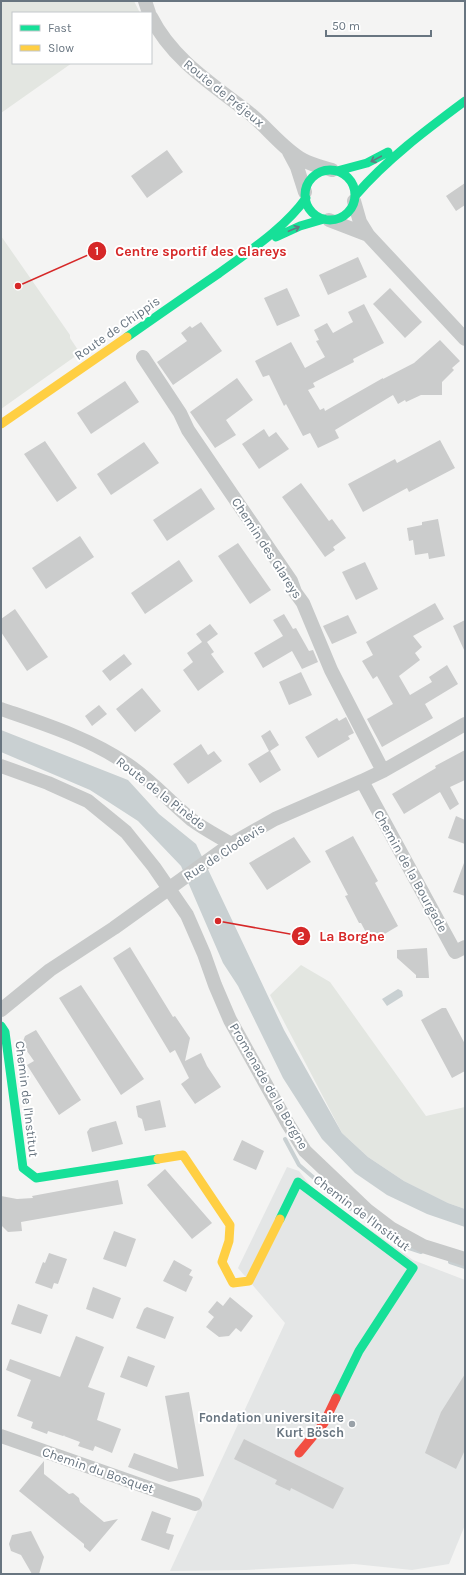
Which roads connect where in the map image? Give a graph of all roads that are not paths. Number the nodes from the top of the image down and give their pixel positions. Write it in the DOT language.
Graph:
graph roads {
  1 [pos="145,1"];
  2 [pos="149,12"];
  3 [pos="152,19"];
  4 [pos="465,102"];
  5 [pos="422,132"];
  6 [pos="285,147"];
  7 [pos="335,171"];
  8 [pos="306,195"];
  9 [pos="355,198"];
  10 [pos="326,219"];
  11 [pos="368,236"];
  12 [pos="247,254"];
  13 [pos="465,339"];
  14 [pos="143,357"];
  15 [pos="1,424"];
  16 [pos="1,709"];
  17 [pos="465,724"];
  18 [pos="1,766"];
  19 [pos="383,771"];
  20 [pos="362,781"];
  21 [pos="231,844"];
  22 [pos="171,887"];
  23 [pos="465,947"];
  24 [pos="1,1010"];
  25 [pos="1,1026"];
  26 [pos="465,1260"];
  27 [pos="1,1436"];
  28 [pos="299,1453"];
  29 [pos="195,1504"];
  1 -- 2 [label="street"];
  3 -- 6 [label="street, Route de Préjeux"];
  4 -- 5 [label="street, Route de Chippis"];
  5 -- 7 [label="street, Route de Chippis, one-way"];
  5 -- 9 [label="street, Route de Chippis"];
  6 -- 7 [label="street, Route de Préjeux"];
  6 -- 8 [label="street, Route de Préjeux"];
  7 -- 8 [label="street, Route de Chippis"];
  7 -- 9 [label="street"];
  8 -- 10 [label="street"];
  8 -- 12 [label="street, Route de Chippis"];
  9 -- 10 [label="street, Route de Chippis"];
  9 -- 11 [label="street"];
  10 -- 11 [label="street"];
  12 -- 10 [label="street, Route de Chippis, one-way"];
  11 -- 13 [label="street"];
  12 -- 15 [label="street, Route de Chippis"];
  14 -- 19 [label="street, Chemin des Glareys"];
  16 -- 21 [label="street, Route de la Pinède"];
  17 -- 19 [label="street, Rue de Clodevis"];
  18 -- 22 [label="street, Promenade de la Borgne"];
  19 -- 20 [label="street, Rue de Clodevis"];
  20 -- 21 [label="street, Rue de Clodevis"];
  20 -- 23 [label="street, Chemin de la Bourgade"];
  21 -- 22 [label="street, Rue de Clodevis"];
  22 -- 24 [label="street, Rue de Clodevis"];
  22 -- 26 [label="street, Promenade de la Borgne"];
  25 -- 28 [label="street, Chemin de l'Institut"];
  27 -- 29 [label="street, Chemin du Bosquet"];
}
